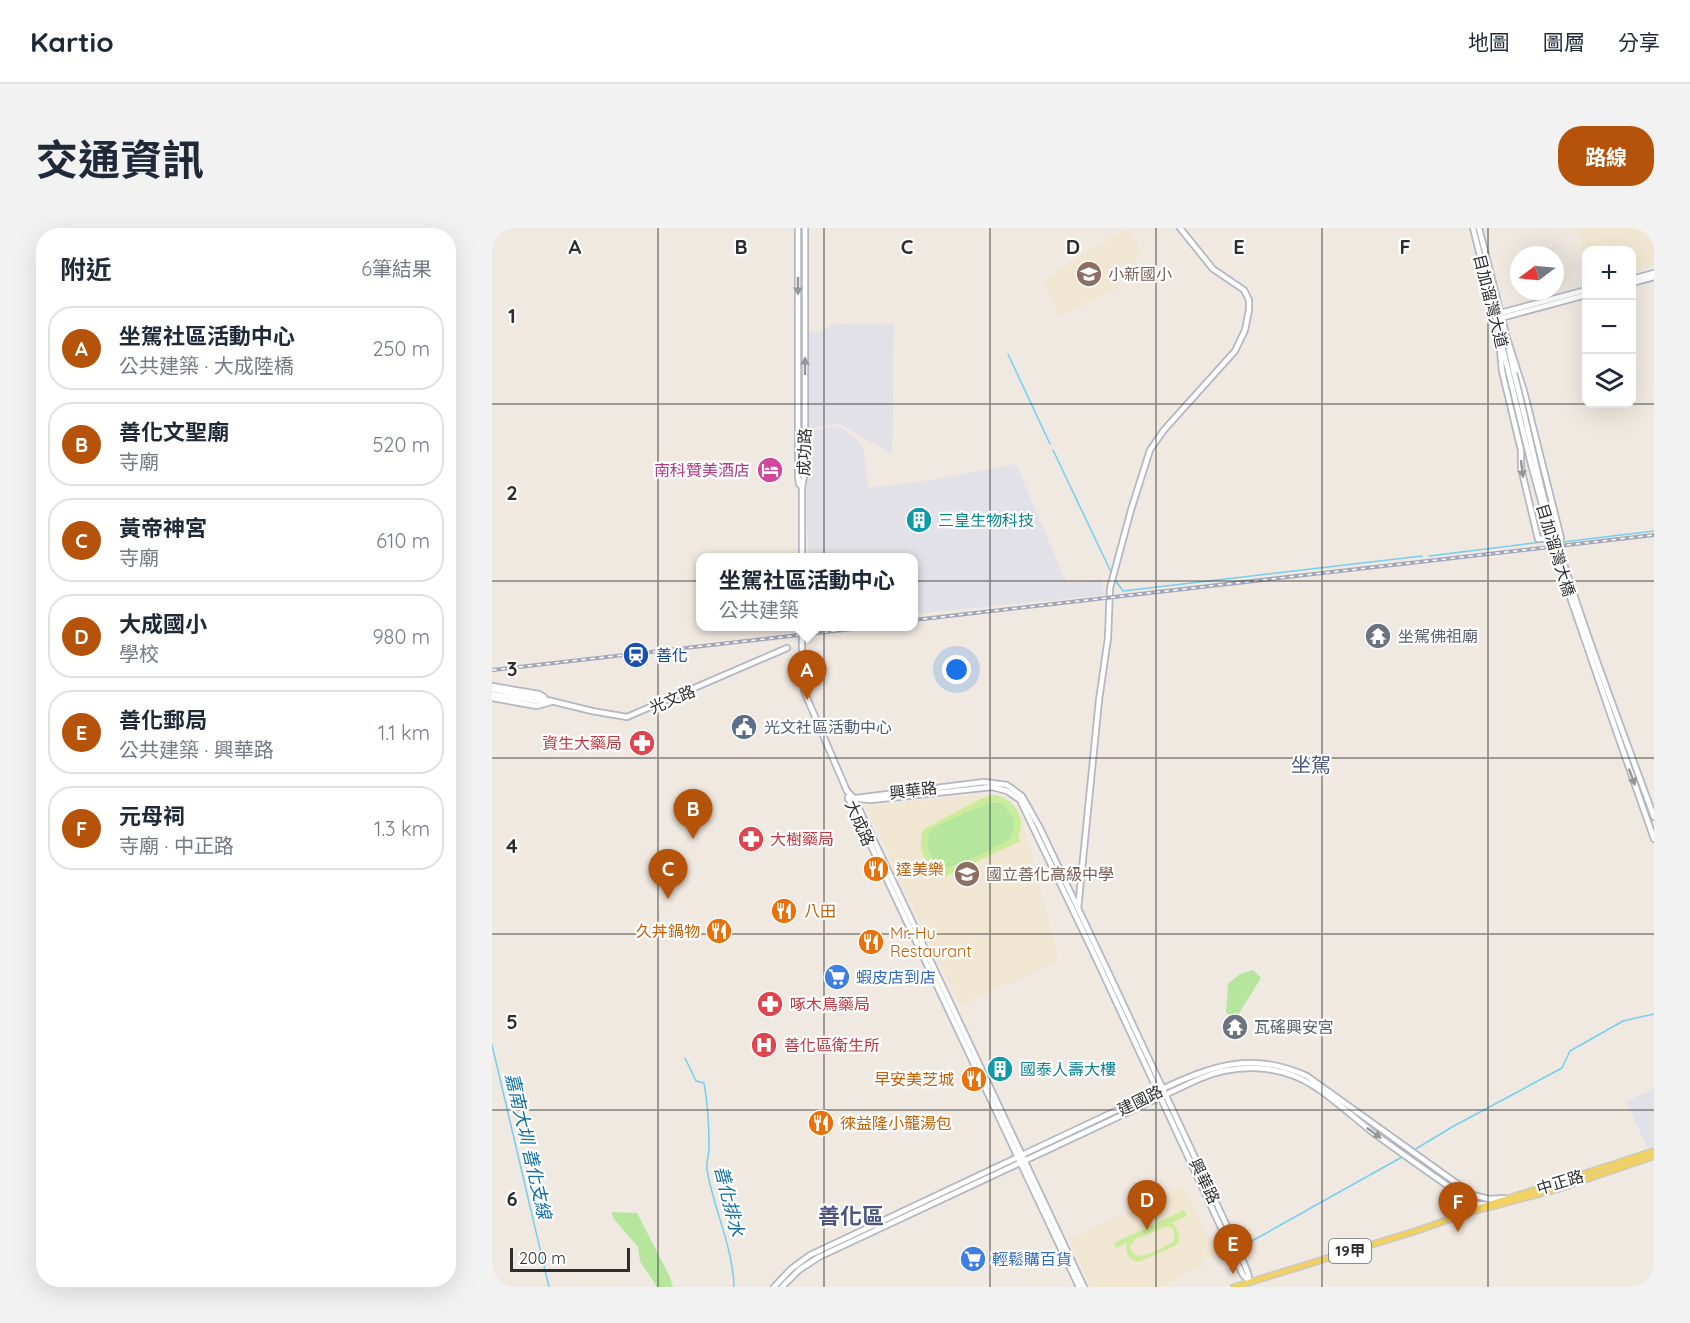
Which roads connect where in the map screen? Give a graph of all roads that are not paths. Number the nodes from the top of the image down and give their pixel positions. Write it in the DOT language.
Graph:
graph roads {
  1 [pos="798,228"];
  2 [pos="805,228"];
  3 [pos="1180,228"];
  4 [pos="1473,228"];
  5 [pos="1479,228"];
  6 [pos="1654,273"];
  7 [pos="1654,277"];
  8 [pos="1636,280"];
  9 [pos="1636,280"];
  10 [pos="1582,291"];
  11 [pos="1582,296"];
  12 [pos="1498,316"];
  13 [pos="1498,329"];
  14 [pos="1504,329"];
  15 [pos="1512,374"];
  16 [pos="802,487"];
  17 [pos="802,553"];
  18 [pos="802,631"];
  19 [pos="788,648"];
  20 [pos="492,687"];
  21 [pos="492,696"];
  22 [pos="539,700"];
  23 [pos="551,702"];
  24 [pos="1616,721"];
  25 [pos="851,799"];
  26 [pos="1654,817"];
  27 [pos="1654,840"];
  28 [pos="1078,909"];
  29 [pos="1161,1093"];
  30 [pos="1654,1151"];
  31 [pos="1654,1156"];
  32 [pos="1021,1159"];
  33 [pos="1506,1201"];
  34 [pos="1484,1205"];
  35 [pos="1467,1213"];
  36 [pos="1250,1282"];
  37 [pos="774,1287"];
  38 [pos="782,1287"];
  39 [pos="1078,1287"];
  40 [pos="1084,1287"];
  41 [pos="1234,1287"];
  1 -- 16 [label="street, 成功路, one-way"];
  16 -- 2 [label="street, 成功路, one-way"];
  3 -- 28 [label="street"];
  4 -- 12 [label="street, 目加溜灣大道"];
  5 -- 12 [label="street, 目加溜灣大道"];
  6 -- 8 [label="street"];
  7 -- 9 [label="street"];
  10 -- 12 [label="street"];
  11 -- 12 [label="street"];
  12 -- 13 [label="street, 目加溜灣大道"];
  12 -- 14 [label="street, 目加溜灣大道"];
  13 -- 14 [label="street, one-way"];
  13 -- 15 [label="street, 目加溜灣大道"];
  14 -- 15 [label="street, 目加溜灣大道"];
  15 -- 24 [label="street, 目加溜灣大橋, bridge"];
  16 -- 17 [label="street"];
  18 -- 25 [label="street, 大成路, bridge"];
  19 -- 23 [label="street, 光文路"];
  20 -- 22 [label="street"];
  20 -- 23 [label="street"];
  21 -- 22 [label="street"];
  21 -- 23 [label="street"];
  22 -- 23 [label="street"];
  24 -- 26 [label="street"];
  24 -- 27 [label="street, one-way"];
  25 -- 28 [label="street, 興華路"];
  25 -- 29 [label="street, 興華路"];
  25 -- 32 [label="street, 大成路"];
  28 -- 29 [label="street, 興華路"];
  29 -- 32 [label="street, 建國路"];
  29 -- 33 [label="street, 建國路"];
  29 -- 34 [label="street, 建國路, one-way"];
  29 -- 36 [label="street, 興華路"];
  30 -- 33 [label="main road, 中正路 / 19甲"];
  31 -- 33 [label="main road, 中正路 / 19甲"];
  32 -- 37 [label="street, 建國路"];
  32 -- 38 [label="street, 建國路"];
  32 -- 39 [label="street, 大成路"];
  32 -- 40 [label="street, 大成路"];
  33 -- 34 [label="main road, 中正路 / 19甲"];
  33 -- 35 [label="main road, 中正路 / 19甲"];
  34 -- 35 [label="main road, 中正路 / 19甲"];
  35 -- 36 [label="main road, 中正路 / 19甲"];
  36 -- 41 [label="main road, 中正路 / 19甲"];
}
